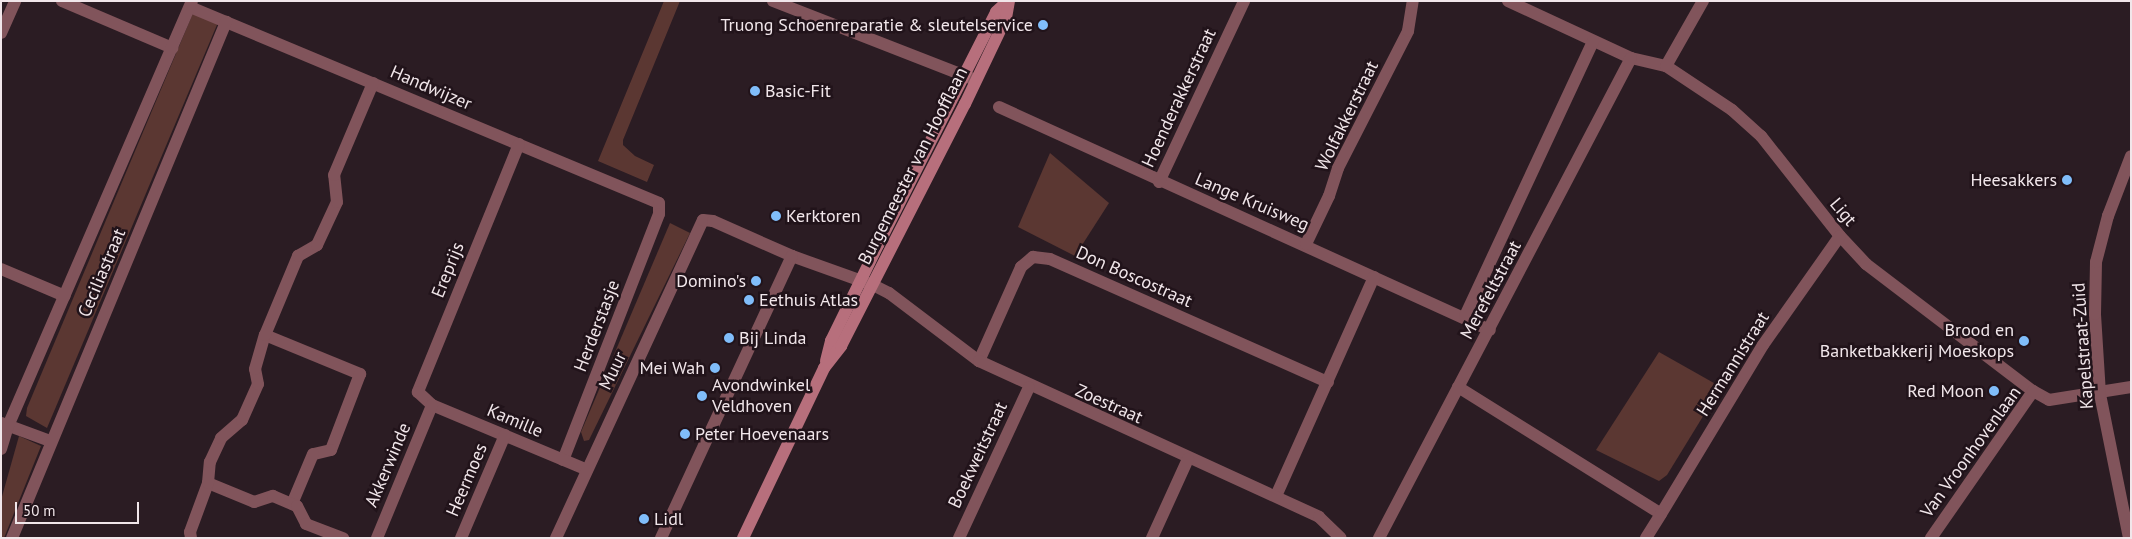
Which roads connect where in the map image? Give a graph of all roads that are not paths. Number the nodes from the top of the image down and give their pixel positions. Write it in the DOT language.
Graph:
graph roads {
  1 [pos="15,1"];
  2 [pos="62,1"];
  3 [pos="773,1"];
  4 [pos="1008,1"];
  5 [pos="1244,1"];
  6 [pos="1413,1"];
  7 [pos="1508,1"];
  8 [pos="1702,1"];
  9 [pos="191,4"];
  10 [pos="799,6"];
  11 [pos="226,22"];
  12 [pos="1,34"];
  13 [pos="1593,41"];
  14 [pos="172,48"];
  15 [pos="1632,58"];
  16 [pos="1666,66"];
  17 [pos="970,78"];
  18 [pos="373,83"];
  19 [pos="999,107"];
  20 [pos="519,144"];
  21 [pos="2131,156"];
  22 [pos="1159,182"];
  23 [pos="659,203"];
  24 [pos="1840,236"];
  25 [pos="1306,244"];
  26 [pos="792,256"];
  27 [pos="1,269"];
  28 [pos="1374,278"];
  29 [pos="867,282"];
  30 [pos="65,296"];
  31 [pos="1464,316"];
  32 [pos="1490,330"];
  33 [pos="265,335"];
  34 [pos="979,361"];
  35 [pos="1328,382"];
  36 [pos="1029,387"];
  37 [pos="1458,387"];
  38 [pos="2131,388"];
  39 [pos="2033,391"];
  40 [pos="2100,394"];
  41 [pos="432,405"];
  42 [pos="5,424"];
  43 [pos="505,435"];
  44 [pos="50,442"];
  45 [pos="1,449"];
  46 [pos="1188,459"];
  47 [pos="563,460"];
  48 [pos="585,469"];
  49 [pos="208,483"];
  50 [pos="1276,496"];
  51 [pos="292,504"];
  52 [pos="1661,514"];
  53 [pos="1334,535"];
  54 [pos="12,538"];
  55 [pos="191,538"];
  56 [pos="343,538"];
  57 [pos="377,538"];
  58 [pos="461,538"];
  59 [pos="556,538"];
  60 [pos="661,538"];
  61 [pos="743,538"];
  62 [pos="959,538"];
  63 [pos="1152,538"];
  64 [pos="1379,538"];
  65 [pos="1646,538"];
  66 [pos="1931,538"];
  67 [pos="2130,538"];
  1 -- 12 [label="street"];
  2 -- 14 [label="street"];
  3 -- 10 [label="street"];
  4 -- 17 [label="main road, Burgemeester van Hoofflaan"];
  5 -- 22 [label="street, Hoenderakkerstraat"];
  6 -- 25 [label="street, Wolfakkerstraat"];
  7 -- 13 [label="street, Ligt"];
  8 -- 16 [label="street"];
  9 -- 11 [label="street, Handwijzer"];
  9 -- 14 [label="street, Ceciliastraat"];
  10 -- 17 [label="street"];
  11 -- 18 [label="street, Handwijzer"];
  11 -- 44 [label="street, Ceciliastraat"];
  13 -- 15 [label="street, Ligt"];
  13 -- 31 [label="street, Merefeltstraat"];
  14 -- 30 [label="street, Ceciliastraat"];
  15 -- 16 [label="street, Ligt"];
  15 -- 32 [label="street, Merefeltstraat"];
  16 -- 24 [label="street, Ligt"];
  17 -- 29 [label="main road, Burgemeester van Hoofflaan"];
  18 -- 20 [label="street, Handwijzer"];
  18 -- 33 [label="street"];
  19 -- 22 [label="street, Lange Kruisweg"];
  20 -- 23 [label="street, Handwijzer"];
  20 -- 41 [label="street, Ereprijs"];
  21 -- 40 [label="street, Kapelstraat-Zuid"];
  22 -- 25 [label="street, Lange Kruisweg"];
  23 -- 47 [label="street, Herderstasje"];
  24 -- 39 [label="street, Ligt"];
  24 -- 52 [label="street, Hermannistraat"];
  25 -- 28 [label="street, Lange Kruisweg"];
  26 -- 29 [label="street"];
  26 -- 48 [label="street, Muur"];
  26 -- 60 [label="street"];
  27 -- 30 [label="street"];
  28 -- 31 [label="street, Lange Kruisweg"];
  28 -- 35 [label="street"];
  29 -- 34 [label="street, Zoestraat"];
  29 -- 61 [label="main road, Burgemeester van Hoofflaan"];
  30 -- 42 [label="street, Ceciliastraat"];
  31 -- 32 [label="street, Lange Kruisweg"];
  32 -- 37 [label="street, Merefeltstraat"];
  33 -- 49 [label="street"];
  33 -- 51 [label="street"];
  34 -- 35 [label="street, Don Boscostraat"];
  34 -- 36 [label="street, Zoestraat"];
  35 -- 50 [label="street"];
  36 -- 46 [label="street, Zoestraat"];
  36 -- 62 [label="street, Boekweitstraat"];
  37 -- 52 [label="street"];
  37 -- 64 [label="street, Merefeltstraat"];
  38 -- 40 [label="street, Van Vroonhovenlaan"];
  39 -- 40 [label="street, Van Vroonhovenlaan"];
  39 -- 66 [label="street, Van Vroonhovenlaan"];
  40 -- 67 [label="street, Kapelstraat-Zuid"];
  41 -- 43 [label="street, Kamille"];
  41 -- 57 [label="street, Akkerwinde"];
  42 -- 44 [label="street"];
  42 -- 45 [label="street, Ceciliastraat"];
  43 -- 47 [label="street, Kamille"];
  43 -- 58 [label="street, Heermoes"];
  44 -- 54 [label="street, Ceciliastraat"];
  46 -- 50 [label="street, Zoestraat"];
  46 -- 63 [label="street"];
  47 -- 48 [label="street, Kamille"];
  48 -- 59 [label="street, Muur"];
  49 -- 51 [label="street"];
  49 -- 55 [label="street"];
  50 -- 53 [label="street, Zoestraat"];
  51 -- 56 [label="street"];
  52 -- 65 [label="street, Hermannistraat"];
}
